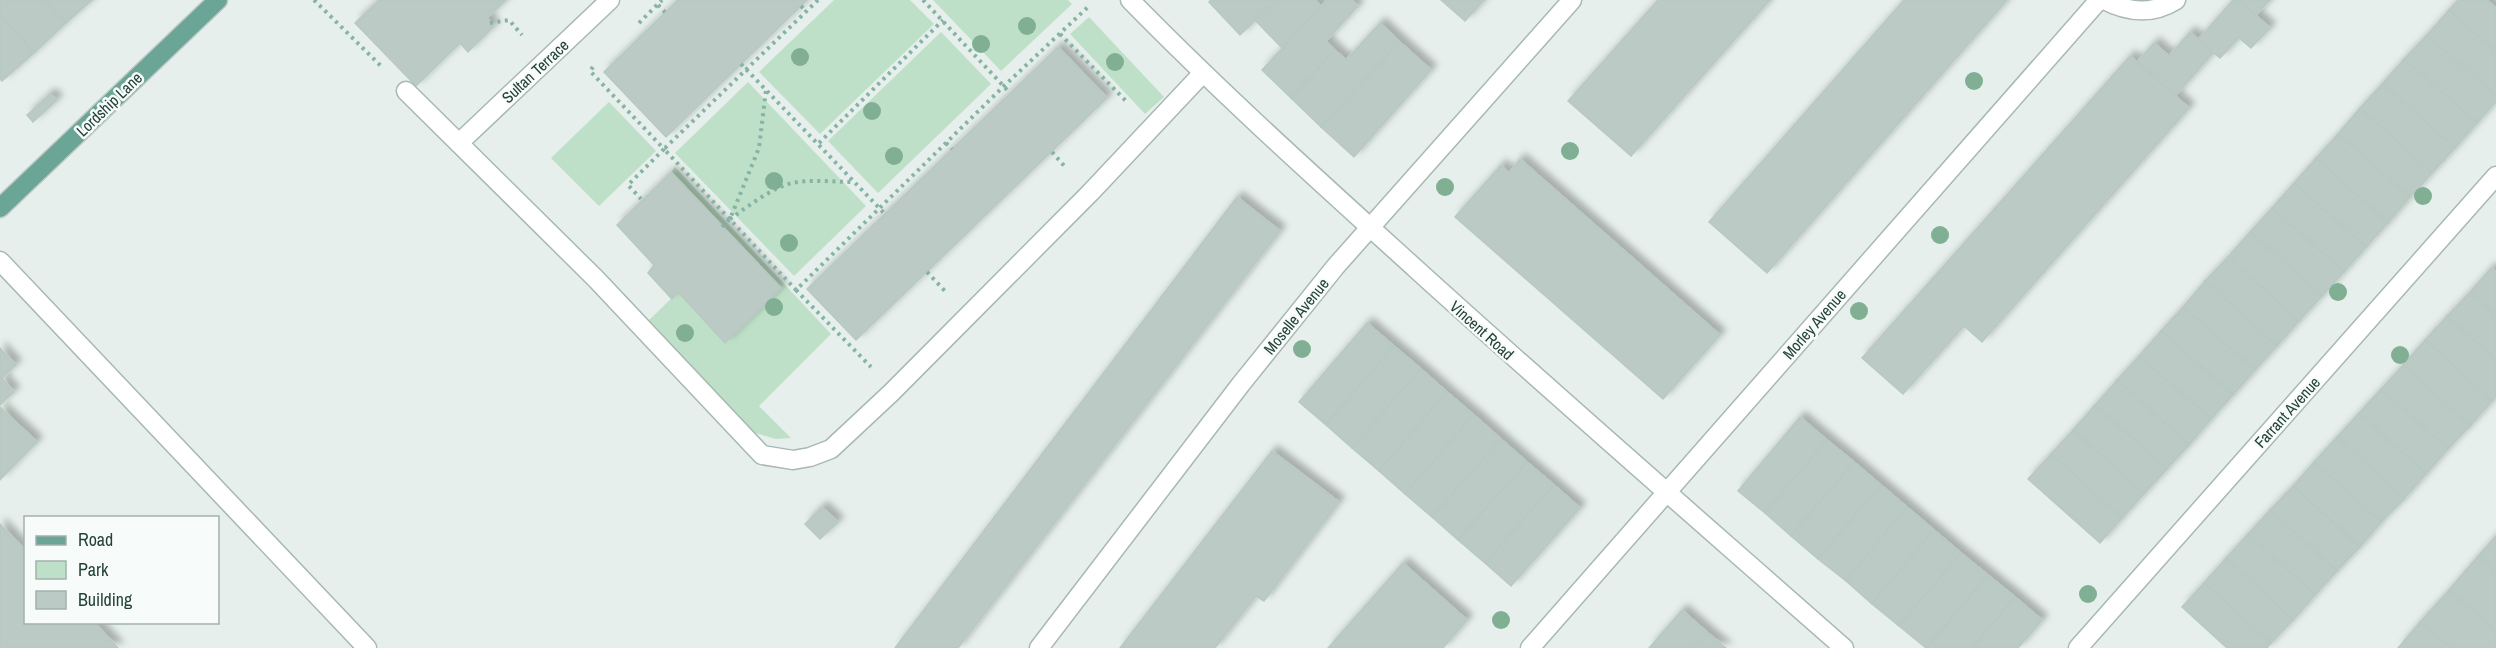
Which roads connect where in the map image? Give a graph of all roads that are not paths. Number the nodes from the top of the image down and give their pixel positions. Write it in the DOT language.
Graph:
graph roads {
  1 [pos="218,0"];
  2 [pos="610,0"];
  3 [pos="1130,0"];
  4 [pos="1572,0"];
  5 [pos="2098,0"];
  6 [pos="2104,0"];
  7 [pos="2176,0"];
  8 [pos="1202,74"];
  9 [pos="406,91"];
  10 [pos="459,142"];
  11 [pos="2496,176"];
  12 [pos="0,208"];
  13 [pos="1370,228"];
  14 [pos="0,261"];
  15 [pos="1665,492"];
  16 [pos="367,648"];
  17 [pos="1039,648"];
  18 [pos="1530,648"];
  19 [pos="1844,648"];
  20 [pos="2078,648"];
  1 -- 12 [label="main road, Lordship Lane"];
  2 -- 10 [label="street, Sultan Terrace"];
  3 -- 8 [label="street, Vincent Road"];
  4 -- 13 [label="street, Moselle Avenue"];
  5 -- 15 [label="street, Morley Avenue"];
  6 -- 7 [label="street"];
  8 -- 10 [label="street"];
  8 -- 13 [label="street, Vincent Road"];
  9 -- 10 [label="street"];
  11 -- 20 [label="street, Farrant Avenue"];
  13 -- 15 [label="street, Vincent Road"];
  13 -- 17 [label="street, Moselle Avenue"];
  14 -- 16 [label="street"];
  15 -- 18 [label="street, Morley Avenue"];
  15 -- 19 [label="street, Vincent Road"];
}
